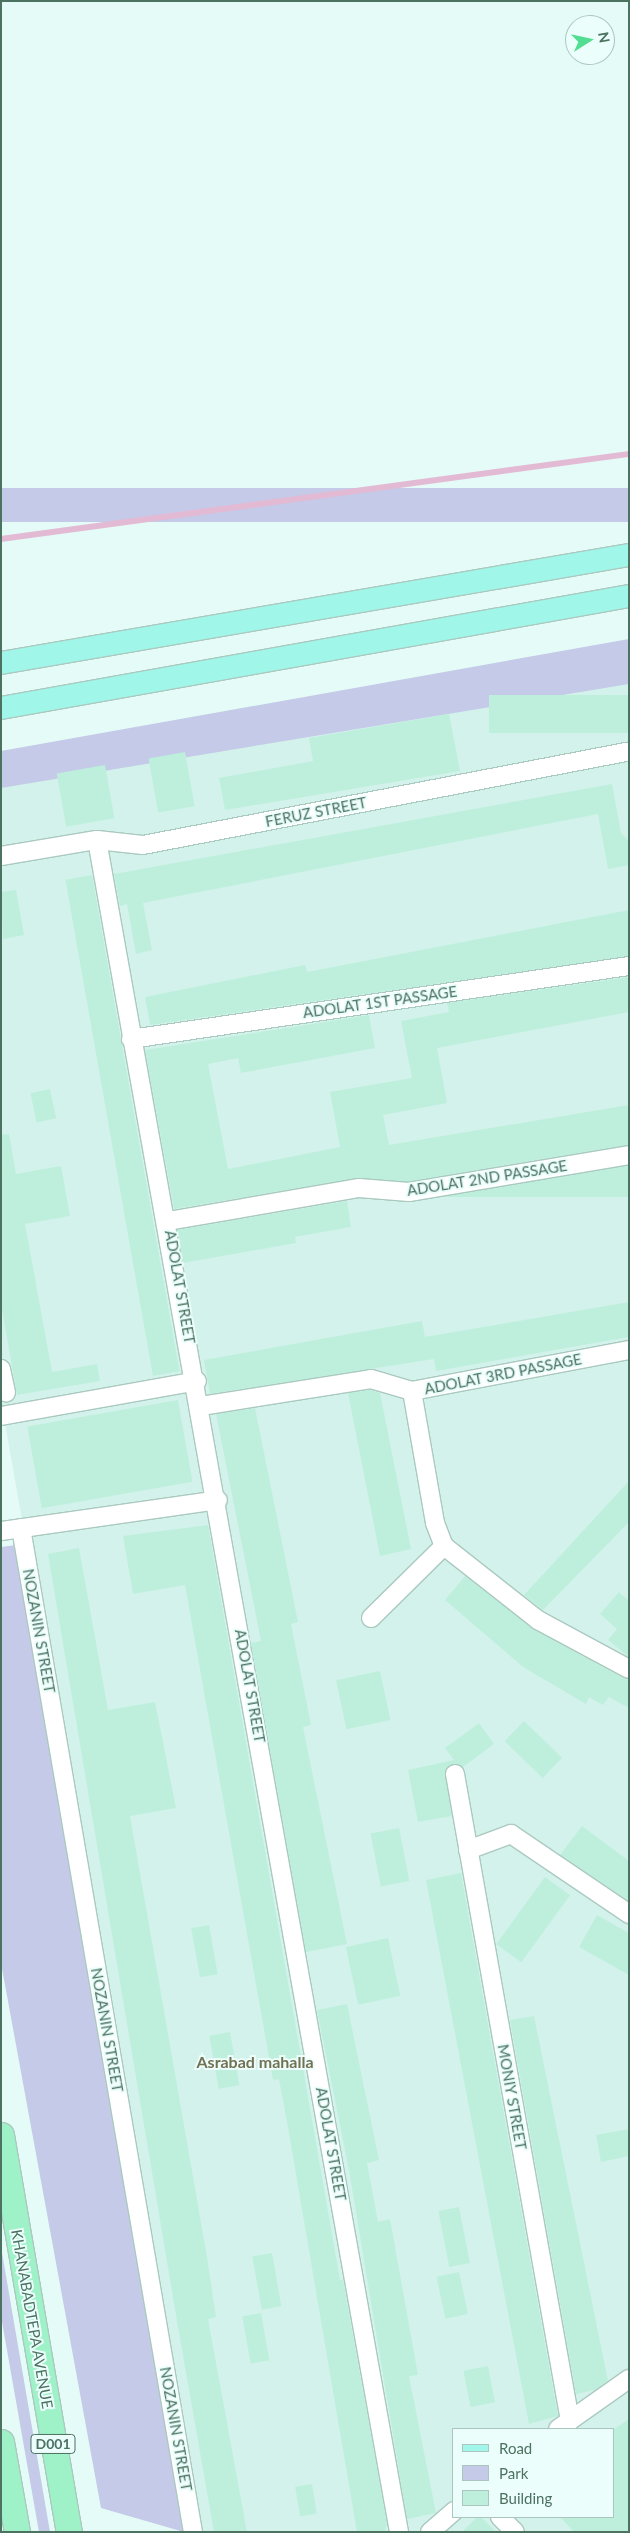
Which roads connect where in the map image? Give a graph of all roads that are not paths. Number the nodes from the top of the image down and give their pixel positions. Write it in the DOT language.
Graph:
graph roads {
  1 [pos="629,555"];
  2 [pos="629,596"];
  3 [pos="1,663"];
  4 [pos="1,708"];
  5 [pos="629,751"];
  6 [pos="97,840"];
  7 [pos="1,856"];
  8 [pos="629,966"];
  9 [pos="131,1039"];
  10 [pos="629,1155"];
  11 [pos="168,1221"];
  12 [pos="629,1350"];
  13 [pos="1,1369"];
  14 [pos="196,1380"];
  15 [pos="412,1391"];
  16 [pos="6,1392"];
  17 [pos="201,1406"];
  18 [pos="1,1416"];
  19 [pos="218,1500"];
  20 [pos="21,1528"];
  21 [pos="1,1531"];
  22 [pos="444,1546"];
  23 [pos="371,1618"];
  24 [pos="629,1669"];
  25 [pos="455,1774"];
  26 [pos="468,1850"];
  27 [pos="629,1914"];
  28 [pos="1,2135"];
  29 [pos="629,2380"];
  30 [pos="564,2425"];
  31 [pos="1,2442"];
  32 [pos="452,2513"];
  33 [pos="501,2518"];
  34 [pos="17,2532"];
  35 [pos="69,2532"];
  36 [pos="193,2532"];
  37 [pos="399,2532"];
  38 [pos="430,2532"];
  39 [pos="515,2532"];
  1 -- 3 [label="main road"];
  2 -- 4 [label="main road"];
  5 -- 6 [label="street, FERUZ STREET"];
  6 -- 7 [label="street, FERUZ STREET"];
  6 -- 9 [label="street, ADOLAT STREET"];
  8 -- 9 [label="street, ADOLAT 1ST PASSAGE"];
  9 -- 11 [label="street, ADOLAT STREET"];
  10 -- 11 [label="street, ADOLAT 2ND PASSAGE"];
  11 -- 14 [label="street, ADOLAT STREET"];
  12 -- 15 [label="street, ADOLAT 3RD PASSAGE"];
  13 -- 16 [label="street"];
  14 -- 17 [label="street, ADOLAT STREET"];
  14 -- 18 [label="street"];
  15 -- 17 [label="street, ADOLAT 3RD PASSAGE"];
  15 -- 22 [label="street"];
  17 -- 19 [label="street, ADOLAT STREET"];
  19 -- 20 [label="street"];
  19 -- 37 [label="street, ADOLAT STREET"];
  20 -- 21 [label="street"];
  20 -- 36 [label="street, NOZANIN STREET"];
  22 -- 23 [label="street"];
  22 -- 24 [label="street"];
  25 -- 26 [label="street, MONIY STREET"];
  26 -- 27 [label="street"];
  26 -- 30 [label="street, MONIY STREET"];
  28 -- 35 [label="highway, KHANABADTEPA AVENUE / D001"];
  29 -- 30 [label="street, MONIY STREET"];
  31 -- 34 [label="highway"];
  32 -- 38 [label="street"];
  33 -- 39 [label="street"];
}
